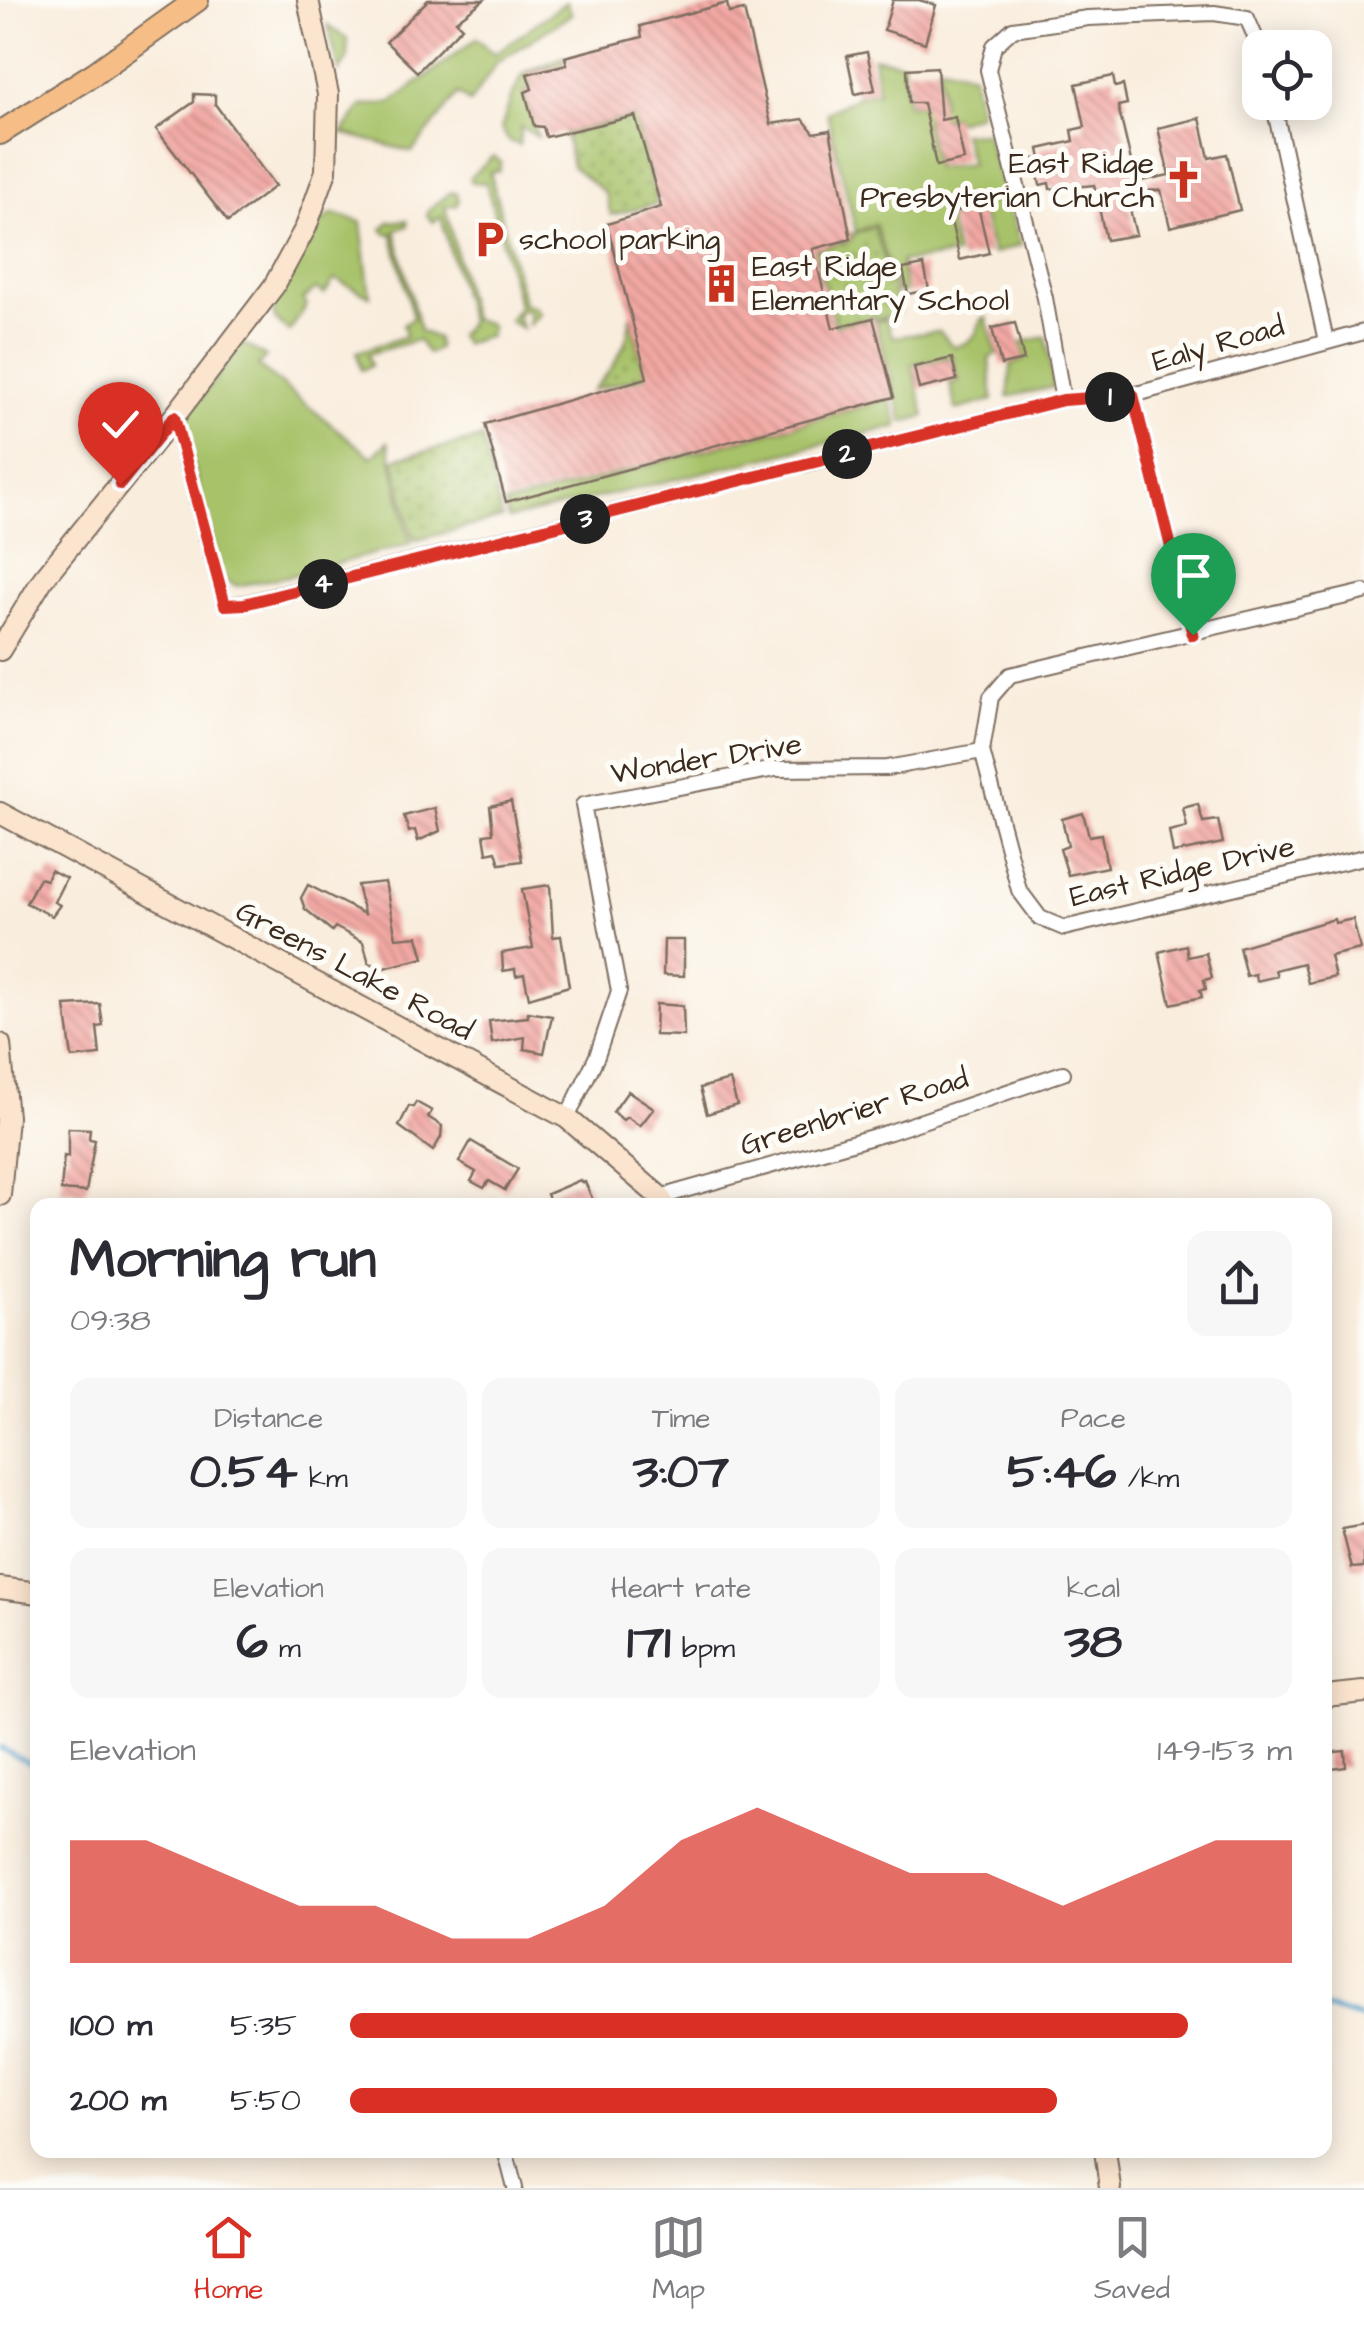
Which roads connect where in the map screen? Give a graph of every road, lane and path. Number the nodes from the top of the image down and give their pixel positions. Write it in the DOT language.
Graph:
graph roads {
  1 [pos="197,0"];
  2 [pos="308,0"];
  3 [pos="1086,0"];
  4 [pos="1088,18"];
  5 [pos="1252,30"];
  6 [pos="1277,120"];
  7 [pos="0,133"];
  8 [pos="1364,332"];
  9 [pos="1326,341"];
  10 [pos="1133,395"];
  11 [pos="1063,400"];
  12 [pos="174,417"];
  13 [pos="1364,592"];
  14 [pos="1193,635"];
  15 [pos="0,650"];
  16 [pos="982,750"];
  17 [pos="0,813"];
  18 [pos="1364,856"];
  19 [pos="0,1044"];
  20 [pos="1062,1073"];
  21 [pos="567,1118"];
  22 [pos="0,1195"];
  23 [pos="659,1198"];
  24 [pos="672,1198"];
  25 [pos="0,1588"];
  26 [pos="30,1592"];
  27 [pos="1364,1692"];
  28 [pos="1332,1695"];
  29 [pos="508,2158"];
  30 [pos="1107,2158"];
  31 [pos="515,2188"];
  32 [pos="1110,2188"];
  1 -- 7 [label="main road"];
  2 -- 12 [label="street"];
  3 -- 4 [label="street"];
  4 -- 5 [label="street"];
  4 -- 11 [label="street"];
  6 -- 9 [label="street"];
  8 -- 9 [label="street, Ealy Road"];
  9 -- 10 [label="street, Ealy Road"];
  10 -- 11 [label="street, Ealy Road"];
  10 -- 14 [label="street"];
  11 -- 12 [label="street, Ealy Road"];
  12 -- 15 [label="street"];
  13 -- 14 [label="street, East Ridge Drive"];
  14 -- 16 [label="street, East Ridge Drive"];
  16 -- 18 [label="street, East Ridge Drive"];
  16 -- 21 [label="street, Wonder Drive"];
  17 -- 21 [label="street, Greens Lake Road"];
  19 -- 22 [label="street"];
  20 -- 24 [label="street, Greenbrier Road"];
  21 -- 23 [label="street, Greens Lake Road"];
  25 -- 26 [label="street"];
  27 -- 28 [label="street"];
  29 -- 31 [label="street"];
  30 -- 32 [label="street"];
}
